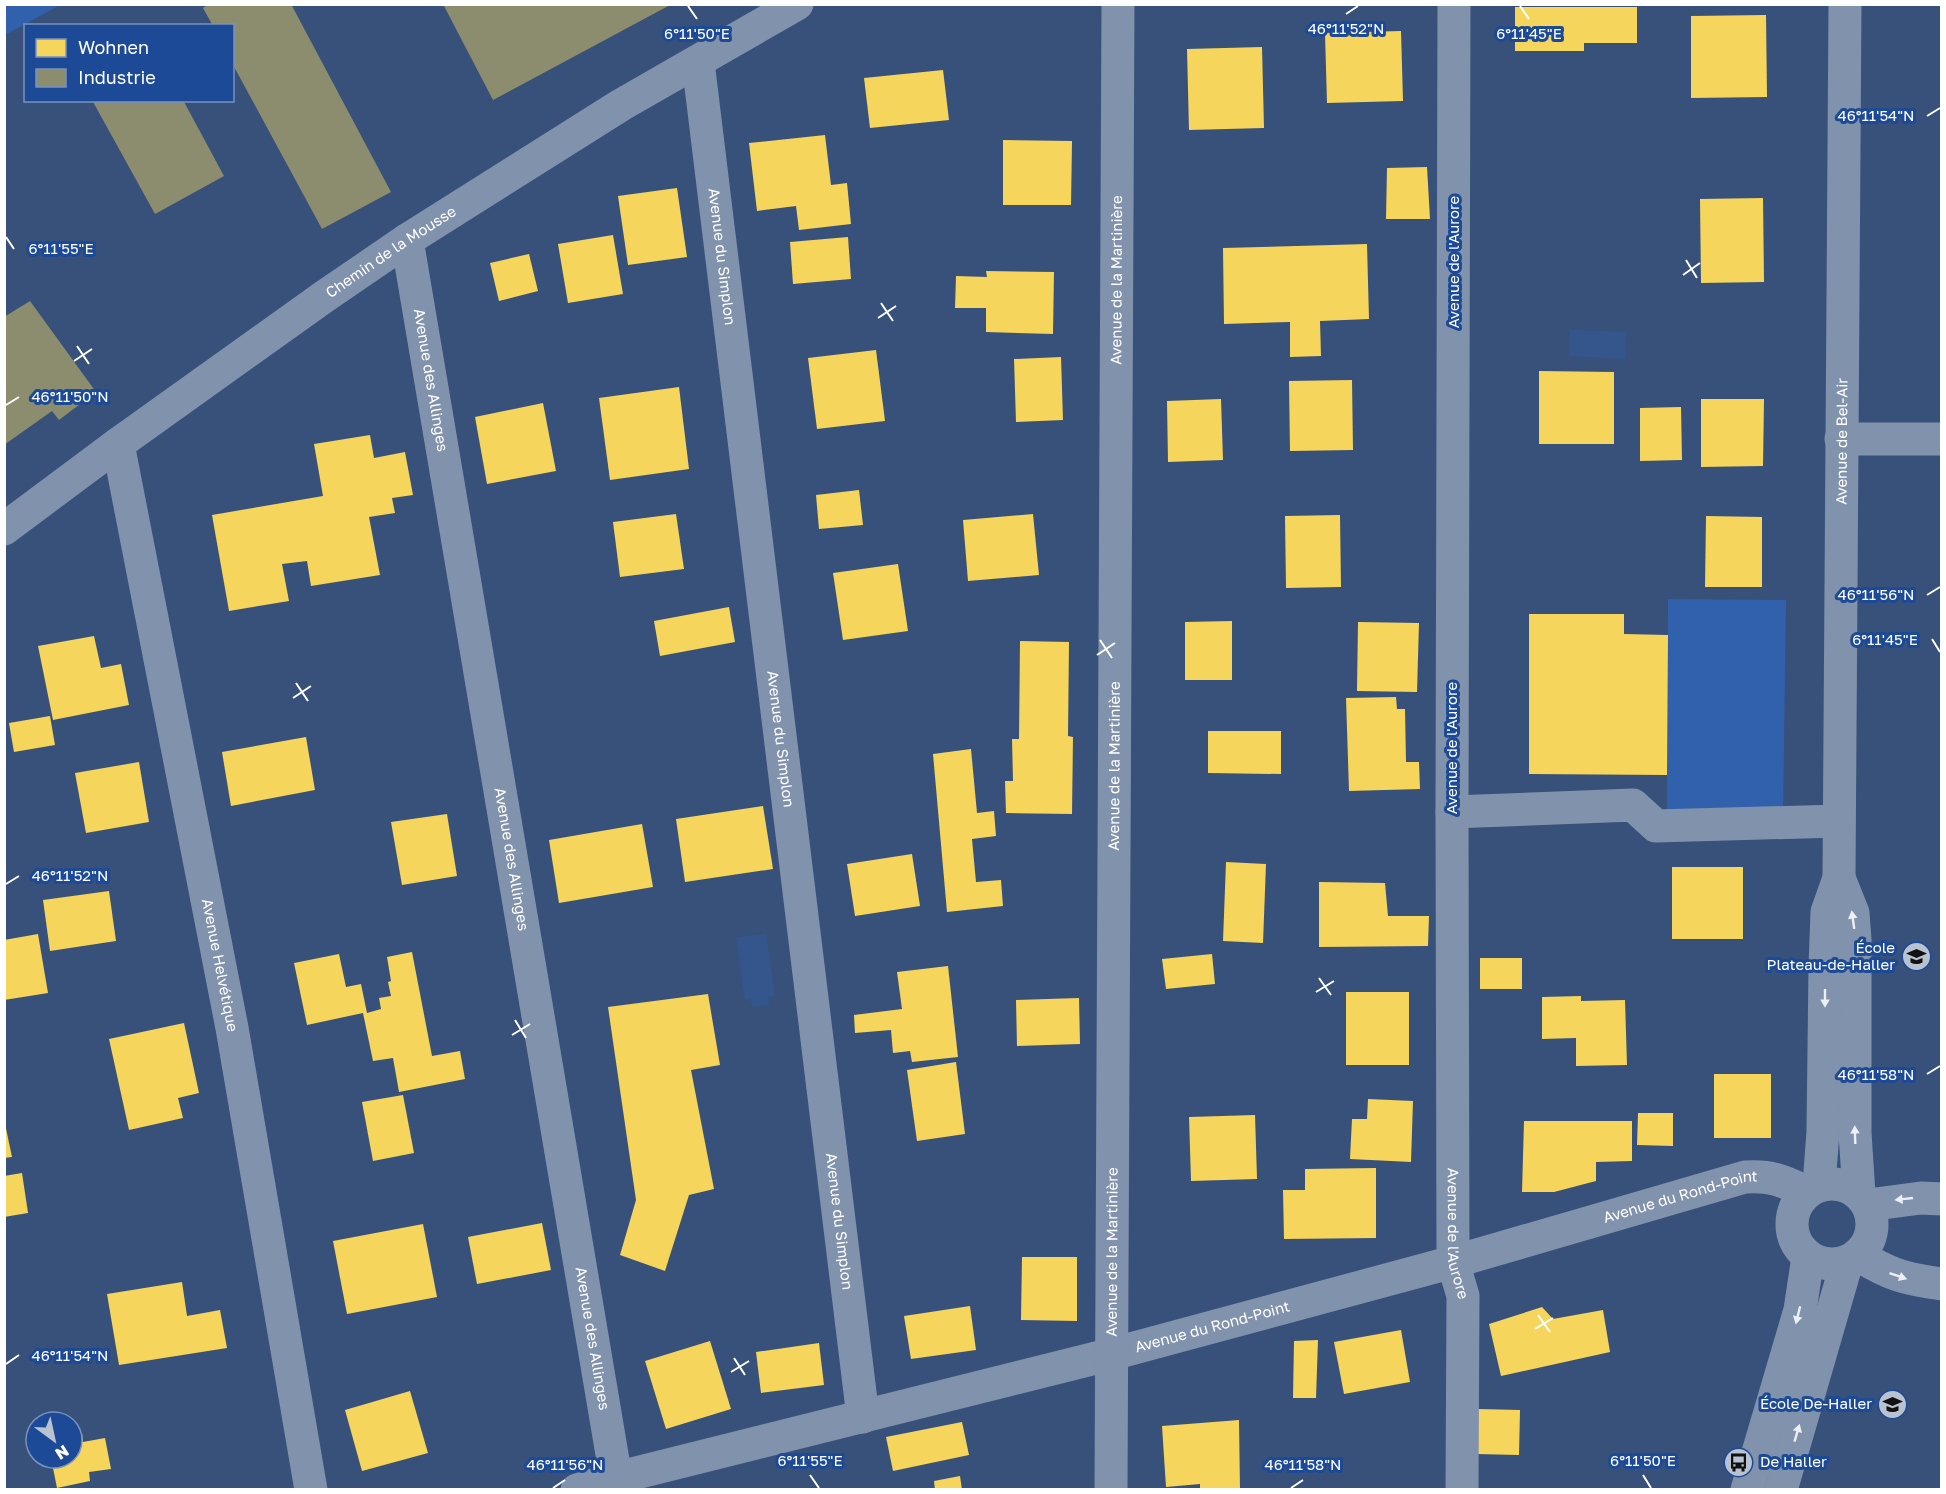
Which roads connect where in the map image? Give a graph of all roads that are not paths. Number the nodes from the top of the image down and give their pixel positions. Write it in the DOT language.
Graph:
graph roads {
  1 [pos="797,4"];
  2 [pos="1118,4"];
  3 [pos="1454,4"];
  4 [pos="1845,4"];
  5 [pos="698,62"];
  6 [pos="407,240"];
  7 [pos="1841,439"];
  8 [pos="1941,439"];
  9 [pos="118,444"];
  10 [pos="4,529"];
  11 [pos="1452,812"];
  12 [pos="1839,821"];
  13 [pos="1839,878"];
  14 [pos="1813,1189"];
  15 [pos="1863,1199"];
  16 [pos="1941,1199"];
  17 [pos="1808,1257"];
  18 [pos="1853,1258"];
  19 [pos="1453,1262"];
  20 [pos="1941,1284"];
  21 [pos="1112,1354"];
  22 [pos="863,1417"];
  23 [pos="616,1478"];
  24 [pos="311,1490"];
  25 [pos="577,1490"];
  26 [pos="1112,1490"];
  27 [pos="1462,1490"];
  28 [pos="1747,1490"];
  29 [pos="1781,1490"];
  1 -- 5 [label="street, Chemin de la Mousse"];
  2 -- 21 [label="street, Avenue de la Martinière"];
  3 -- 11 [label="street, Avenue de l'Aurore"];
  4 -- 7 [label="street, Avenue de Bel-Air"];
  5 -- 6 [label="street, Chemin de la Mousse"];
  5 -- 22 [label="street, Avenue du Simplon"];
  6 -- 9 [label="street, Chemin de la Mousse"];
  6 -- 23 [label="street, Avenue des Allinges"];
  7 -- 8 [label="street"];
  7 -- 12 [label="street, Avenue de Bel-Air"];
  9 -- 10 [label="street, Chemin de la Mousse"];
  9 -- 24 [label="street, Avenue Helvétique"];
  11 -- 12 [label="street"];
  11 -- 19 [label="street, Avenue de l'Aurore"];
  12 -- 13 [label="street, Avenue de Bel-Air"];
  13 -- 14 [label="street, Avenue de Bel-Air, one-way"];
  15 -- 13 [label="street, Avenue de Bel-Air, one-way"];
  14 -- 15 [label="street"];
  14 -- 17 [label="street, Avenue de Bel-Air"];
  14 -- 19 [label="street, Avenue du Rond-Point"];
  16 -- 15 [label="street, one-way"];
  15 -- 18 [label="street, Avenue de Bel-Air"];
  17 -- 18 [label="street"];
  17 -- 28 [label="street, one-way"];
  18 -- 20 [label="street, one-way"];
  29 -- 18 [label="street, Avenue de Bel-Air, one-way"];
  19 -- 21 [label="street, Avenue du Rond-Point"];
  19 -- 27 [label="street, Avenue de l'Aurore"];
  21 -- 22 [label="street, Avenue du Rond-Point"];
  21 -- 26 [label="street, Avenue de la Martinière"];
  22 -- 23 [label="street, Avenue du Rond-Point"];
  23 -- 25 [label="street, Avenue du Rond-Point"];
}
